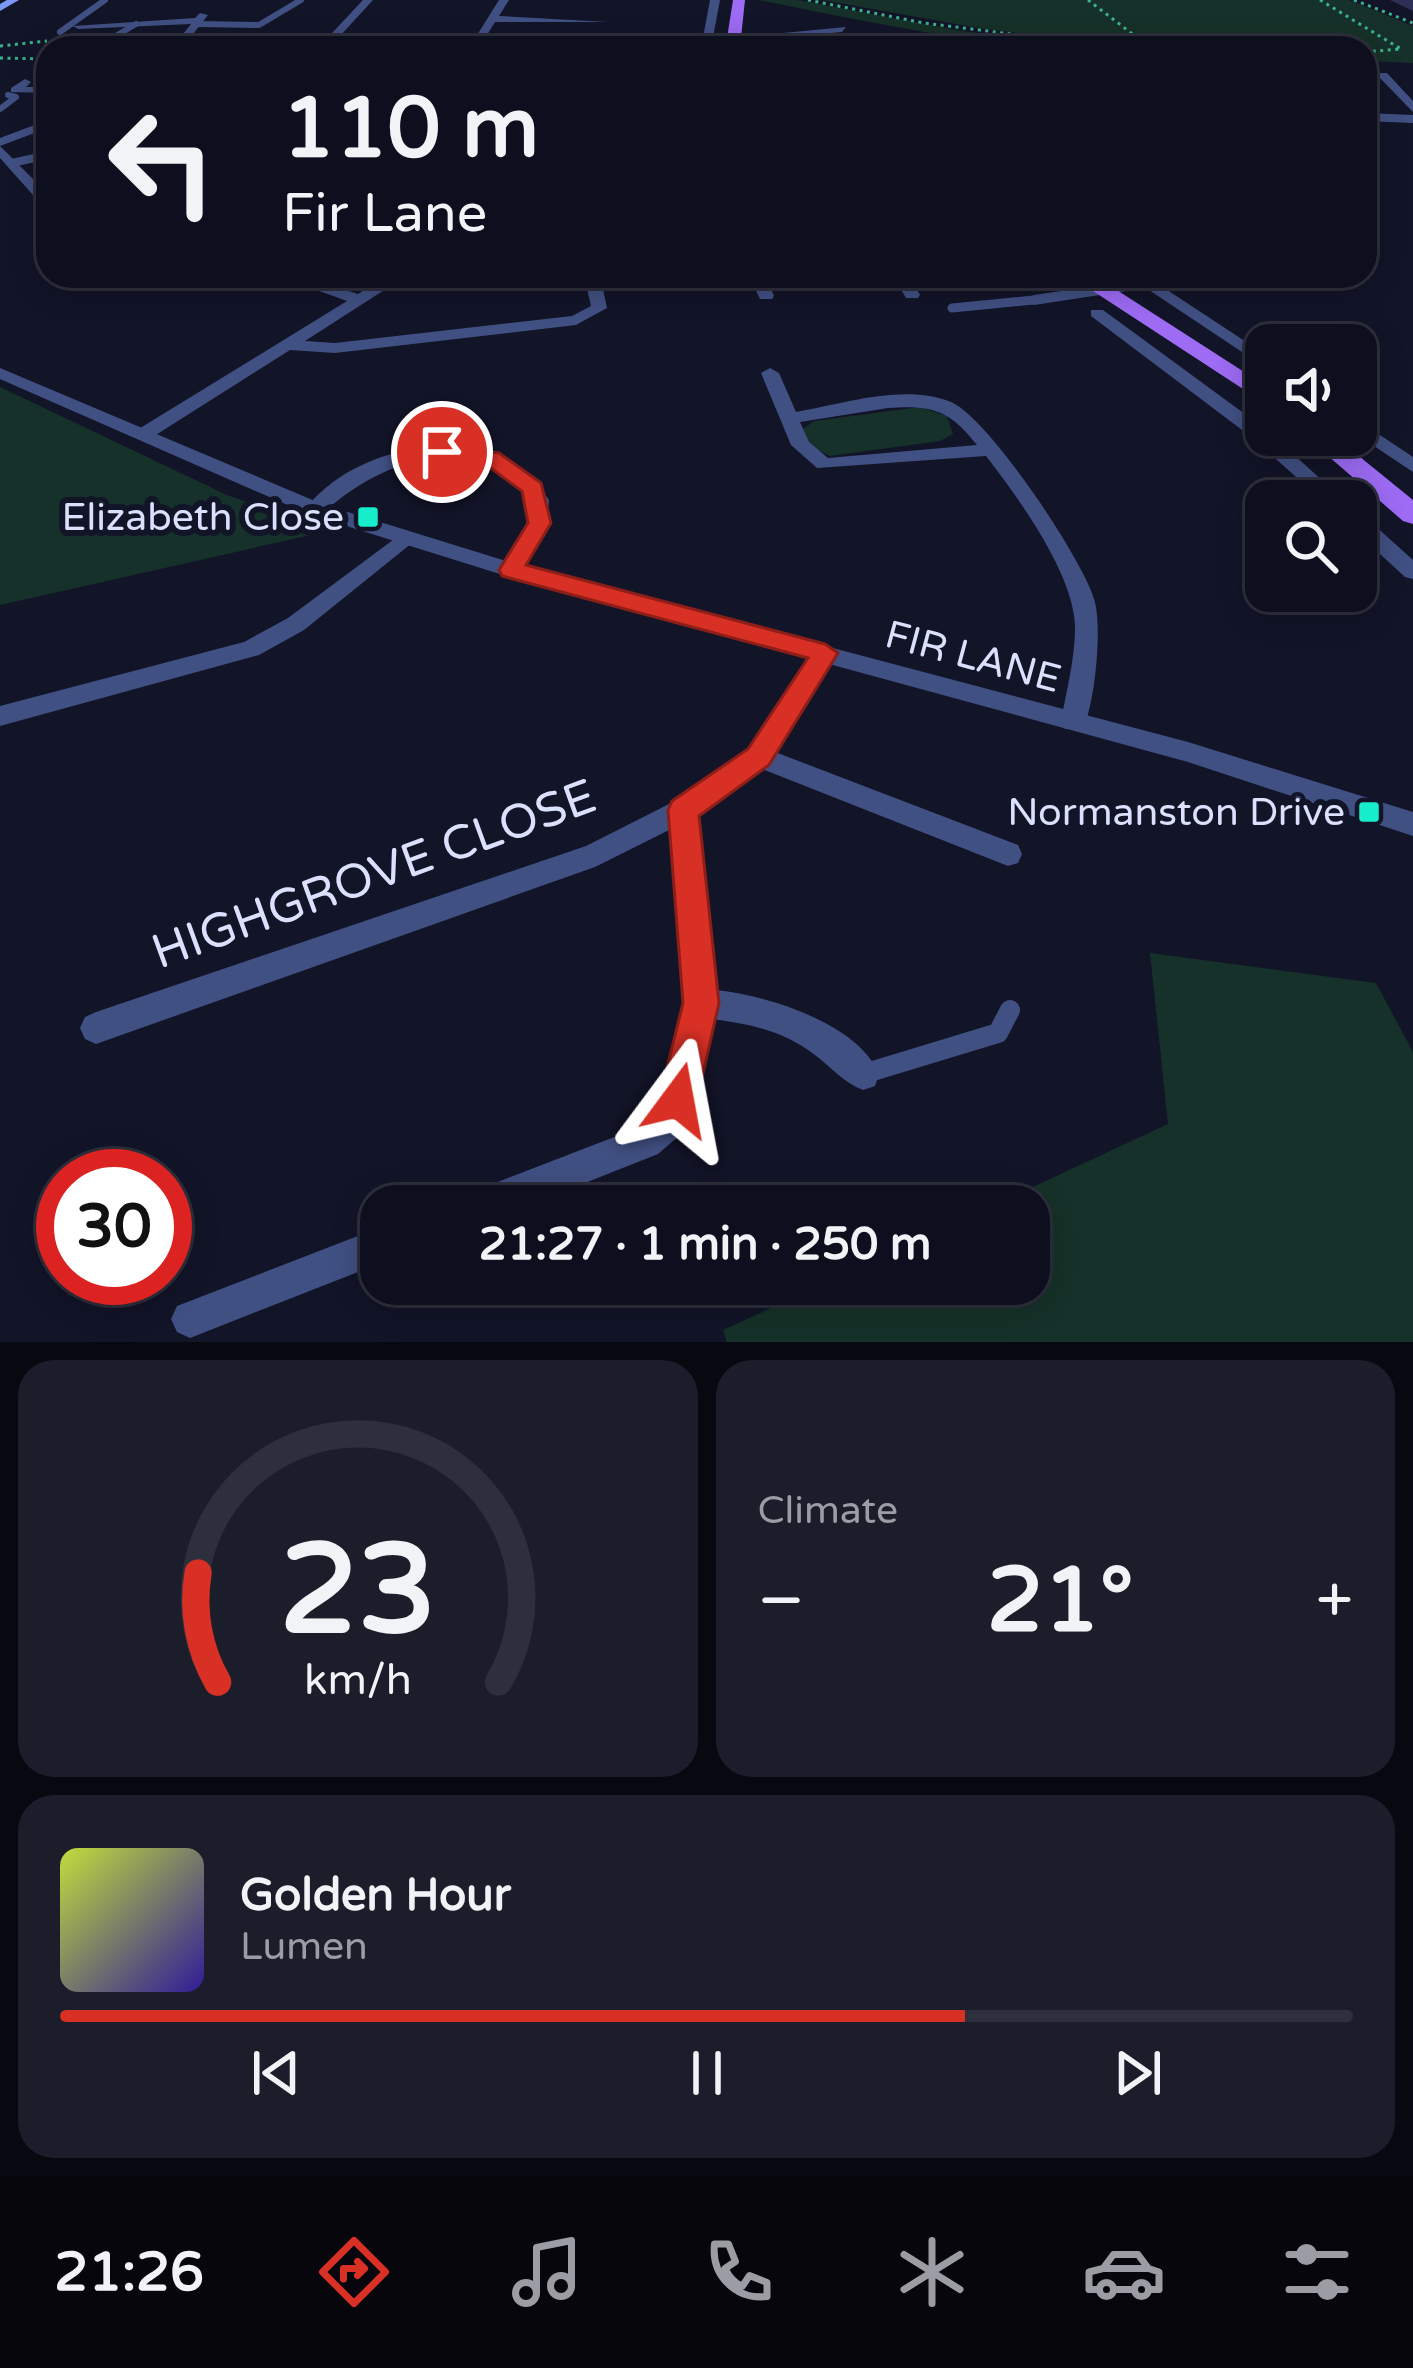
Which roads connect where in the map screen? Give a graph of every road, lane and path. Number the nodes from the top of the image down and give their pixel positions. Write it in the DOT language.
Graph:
graph roads {
  1 [pos="14,0"];
  2 [pos="105,0"];
  3 [pos="301,0"];
  4 [pos="368,0"];
  5 [pos="504,0"];
  6 [pos="715,0"];
  7 [pos="739,0"];
  8 [pos="808,0"];
  9 [pos="1088,0"];
  10 [pos="1320,0"];
  11 [pos="1354,0"];
  12 [pos="0,8"];
  13 [pos="209,10"];
  14 [pos="494,20"];
  15 [pos="603,22"];
  16 [pos="196,23"];
  17 [pos="1413,23"];
  18 [pos="136,24"];
  19 [pos="78,26"];
  20 [pos="842,28"];
  21 [pos="60,32"];
  22 [pos="53,36"];
  23 [pos="116,36"];
  24 [pos="186,36"];
  25 [pos="334,36"];
  26 [pos="482,36"];
  27 [pos="708,36"];
  28 [pos="737,36"];
  29 [pos="786,36"];
  30 [pos="1031,36"];
  31 [pos="1135,36"];
  32 [pos="36,45"];
  33 [pos="0,46"];
  34 [pos="1377,51"];
  35 [pos="0,58"];
  36 [pos="36,58"];
  37 [pos="1383,75"];
  38 [pos="16,89"];
  39 [pos="36,90"];
  40 [pos="1413,108"];
  41 [pos="0,110"];
  42 [pos="1377,118"];
  43 [pos="1413,119"];
  44 [pos="36,130"];
  45 [pos="0,146"];
  46 [pos="36,158"];
  47 [pos="12,164"];
  48 [pos="36,190"];
  49 [pos="325,288"];
  50 [pos="378,288"];
  51 [pos="595,288"];
  52 [pos="762,288"];
  53 [pos="908,288"];
  54 [pos="1091,288"];
  55 [pos="1145,288"];
  56 [pos="1158,288"];
  57 [pos="912,295"];
  58 [pos="766,296"];
  59 [pos="360,299"];
  60 [pos="1034,300"];
  61 [pos="1102,302"];
  62 [pos="952,308"];
  63 [pos="1186,343"];
  64 [pos="286,345"];
  65 [pos="1245,348"];
  66 [pos="1155,353"];
  67 [pos="0,373"];
  68 [pos="770,373"];
  69 [pos="1245,383"];
  70 [pos="790,418"];
  71 [pos="144,434"];
  72 [pos="1377,440"];
  73 [pos="990,450"];
  74 [pos="1342,456"];
  75 [pos="1413,466"];
  76 [pos="1309,480"];
  77 [pos="315,509"];
  78 [pos="1413,515"];
  79 [pos="405,538"];
  80 [pos="1377,539"];
  81 [pos="511,570"];
  82 [pos="1413,572"];
  83 [pos="825,653"];
  84 [pos="0,716"];
  85 [pos="1074,722"];
  86 [pos="758,757"];
  87 [pos="683,810"];
  88 [pos="1413,824"];
  89 [pos="1008,854"];
  90 [pos="701,1003"];
  91 [pos="1010,1010"];
  92 [pos="96,1028"];
  93 [pos="863,1074"];
  94 [pos="536,1185"];
  95 [pos="360,1253"];
  96 [pos="190,1319"];
  1 -- 12 [label="main road"];
  2 -- 21 [label="lane"];
  3 -- 16 [label="lane"];
  4 -- 25 [label="street"];
  5 -- 14 [label="street"];
  6 -- 27 [label="street"];
  7 -- 28 [label="main road"];
  8 -- 30 [label="path"];
  9 -- 31 [label="path"];
  10 -- 34 [label="path"];
  11 -- 17 [label="path"];
  13 -- 16 [label="street"];
  14 -- 15 [label="street"];
  14 -- 26 [label="street"];
  16 -- 18 [label="street"];
  16 -- 24 [label="street"];
  18 -- 19 [label="street"];
  18 -- 23 [label="lane"];
  20 -- 29 [label="street"];
  21 -- 22 [label="path"];
  32 -- 33 [label="path"];
  35 -- 36 [label="path"];
  37 -- 40 [label="street"];
  38 -- 39 [label="street"];
  38 -- 41 [label="lane"];
  42 -- 43 [label="street"];
  44 -- 45 [label="street"];
  45 -- 47 [label="street"];
  46 -- 47 [label="lane"];
  47 -- 48 [label="street"];
  49 -- 59 [label="street"];
  50 -- 59 [label="street"];
  51 -- 64 [label="street"];
  52 -- 58 [label="street"];
  53 -- 57 [label="street"];
  54 -- 61 [label="main road"];
  55 -- 61 [label="street"];
  56 -- 65 [label="street"];
  59 -- 64 [label="street"];
  60 -- 61 [label="street"];
  60 -- 62 [label="lane"];
  61 -- 63 [label="main road"];
  61 -- 66 [label="street"];
  63 -- 66 [label="street"];
  63 -- 69 [label="main road"];
  64 -- 71 [label="street"];
  66 -- 76 [label="street"];
  67 -- 71 [label="street, FIR LANE"];
  68 -- 70 [label="street"];
  70 -- 73 [label="street"];
  70 -- 73 [label="street"];
  71 -- 77 [label="street, FIR LANE"];
  72 -- 75 [label="street"];
  73 -- 85 [label="street"];
  74 -- 78 [label="main road"];
  77 -- 79 [label="street, FIR LANE"];
  77 -- 81 [label="street"];
  79 -- 81 [label="street, FIR LANE"];
  79 -- 84 [label="street"];
  80 -- 82 [label="street"];
  81 -- 83 [label="street, FIR LANE"];
  83 -- 85 [label="street, FIR LANE"];
  83 -- 86 [label="street, HIGHGROVE CLOSE"];
  85 -- 88 [label="street, FIR LANE"];
  86 -- 87 [label="street, HIGHGROVE CLOSE"];
  86 -- 89 [label="street"];
  87 -- 90 [label="street"];
  87 -- 92 [label="street, HIGHGROVE CLOSE"];
  90 -- 93 [label="street"];
  90 -- 94 [label="street"];
  91 -- 93 [label="lane"];
  95 -- 96 [label="street"];
}
